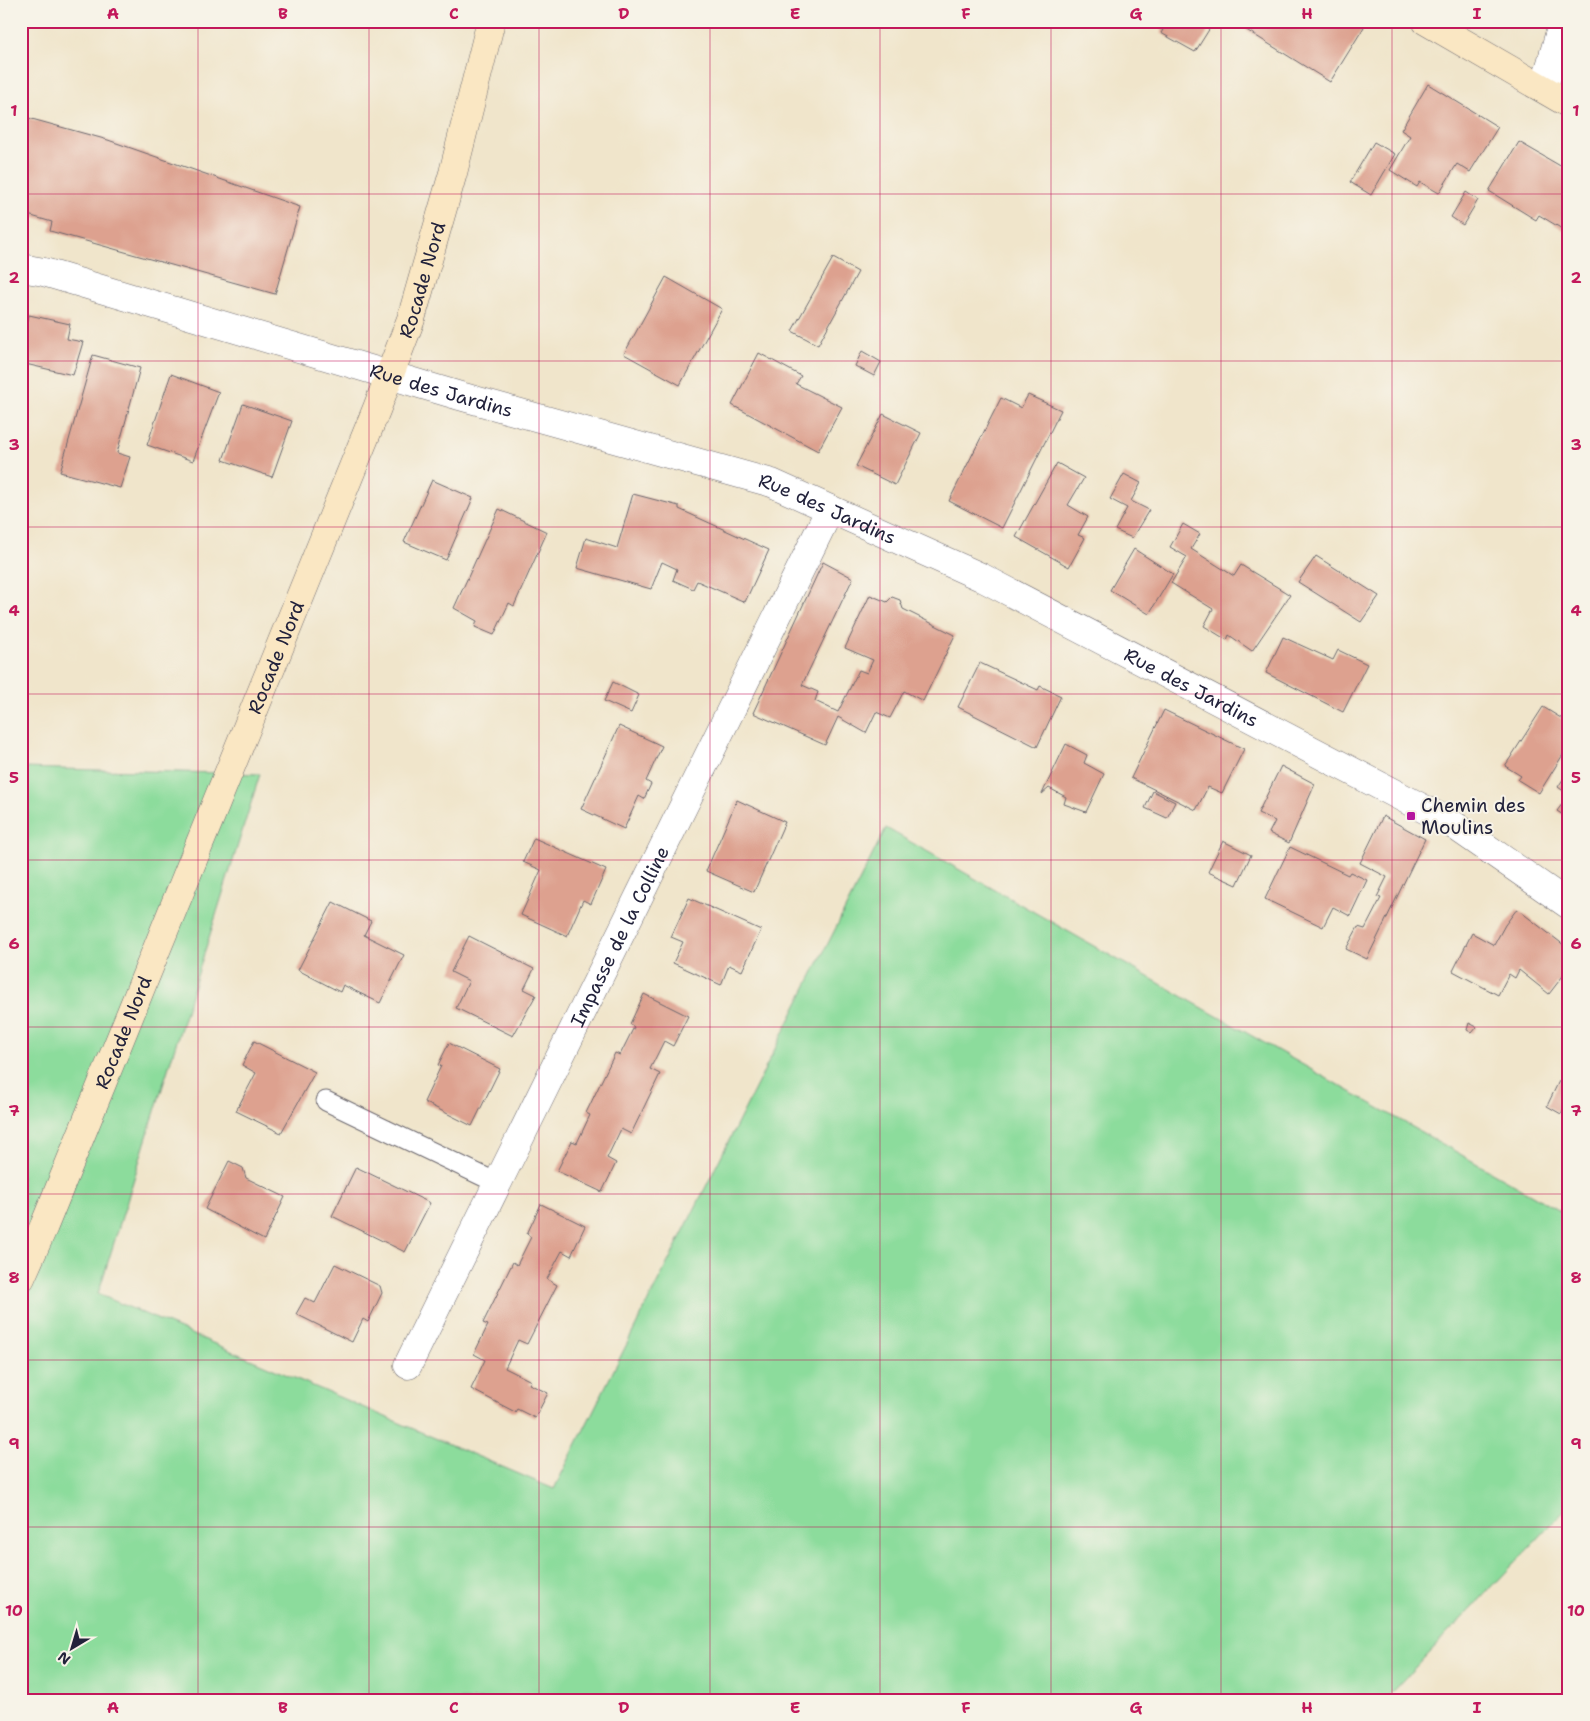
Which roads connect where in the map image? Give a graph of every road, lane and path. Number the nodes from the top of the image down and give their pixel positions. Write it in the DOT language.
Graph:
graph roads {
  1 [pos="491,21"];
  2 [pos="1426,21"];
  3 [pos="1563,21"];
  4 [pos="1544,88"];
  5 [pos="1569,104"];
  6 [pos="21,268"];
  7 [pos="390,374"];
  8 [pos="830,509"];
  9 [pos="1569,904"];
  10 [pos="326,1101"];
  11 [pos="497,1183"];
  12 [pos="21,1278"];
  13 [pos="408,1365"];
  1 -- 7 [label="main road, Rocade Nord"];
  2 -- 4 [label="main road"];
  3 -- 4 [label="street"];
  4 -- 5 [label="main road"];
  6 -- 7 [label="street, Rue des Jardins"];
  7 -- 8 [label="street, Rue des Jardins"];
  7 -- 12 [label="main road, Rocade Nord"];
  8 -- 9 [label="street, Rue des Jardins"];
  8 -- 11 [label="street, Impasse de la Colline"];
  10 -- 11 [label="lane"];
  11 -- 13 [label="street, Impasse de la Colline"];
}
